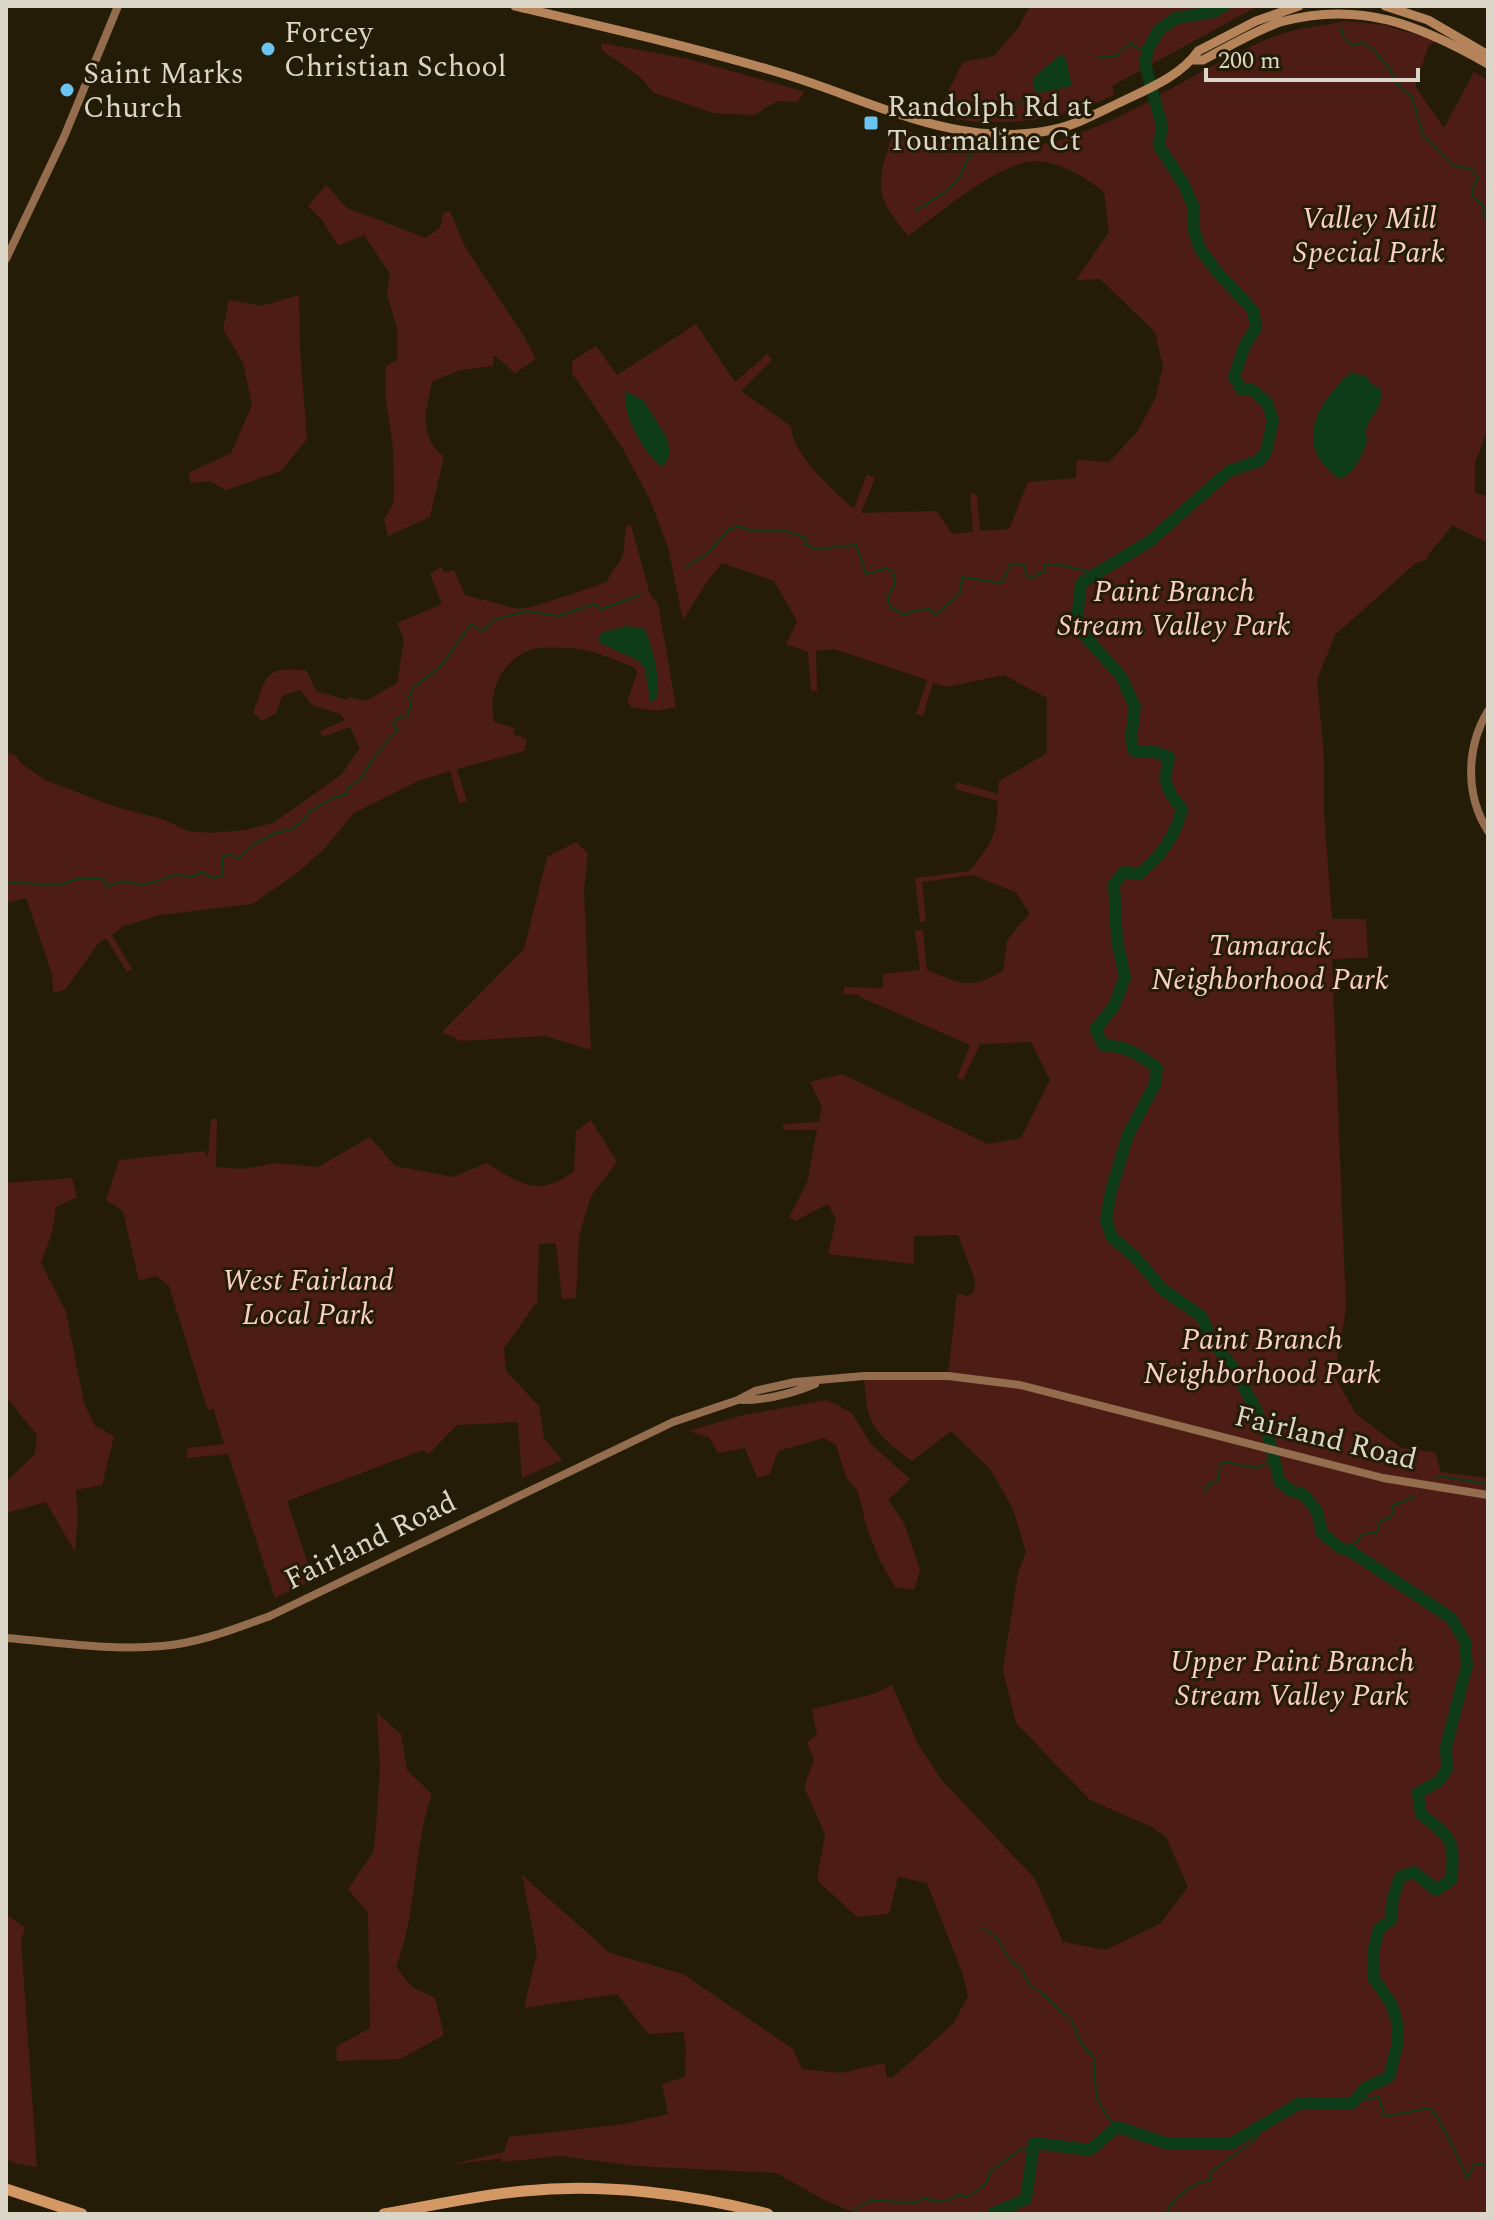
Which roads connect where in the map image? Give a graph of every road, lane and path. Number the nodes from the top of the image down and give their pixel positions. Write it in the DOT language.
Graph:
graph roads {
  1 [pos="118,6"];
  2 [pos="515,6"];
  3 [pos="1299,6"];
  4 [pos="1385,6"];
  5 [pos="1488,55"];
  6 [pos="1192,60"];
  7 [pos="1488,64"];
  8 [pos="6,259"];
  9 [pos="1488,711"];
  10 [pos="1488,831"];
  11 [pos="1488,1495"];
  12 [pos="6,1638"];
  13 [pos="6,2189"];
  14 [pos="82,2214"];
  15 [pos="384,2214"];
  16 [pos="768,2214"];
  1 -- 8 [label="main road"];
  2 -- 6 [label="main road"];
  3 -- 6 [label="main road"];
  4 -- 5 [label="main road"];
  6 -- 7 [label="main road"];
  9 -- 10 [label="main road"];
  11 -- 12 [label="main road, Fairland Road"];
  13 -- 14 [label="highway"];
  15 -- 16 [label="highway"];
}
